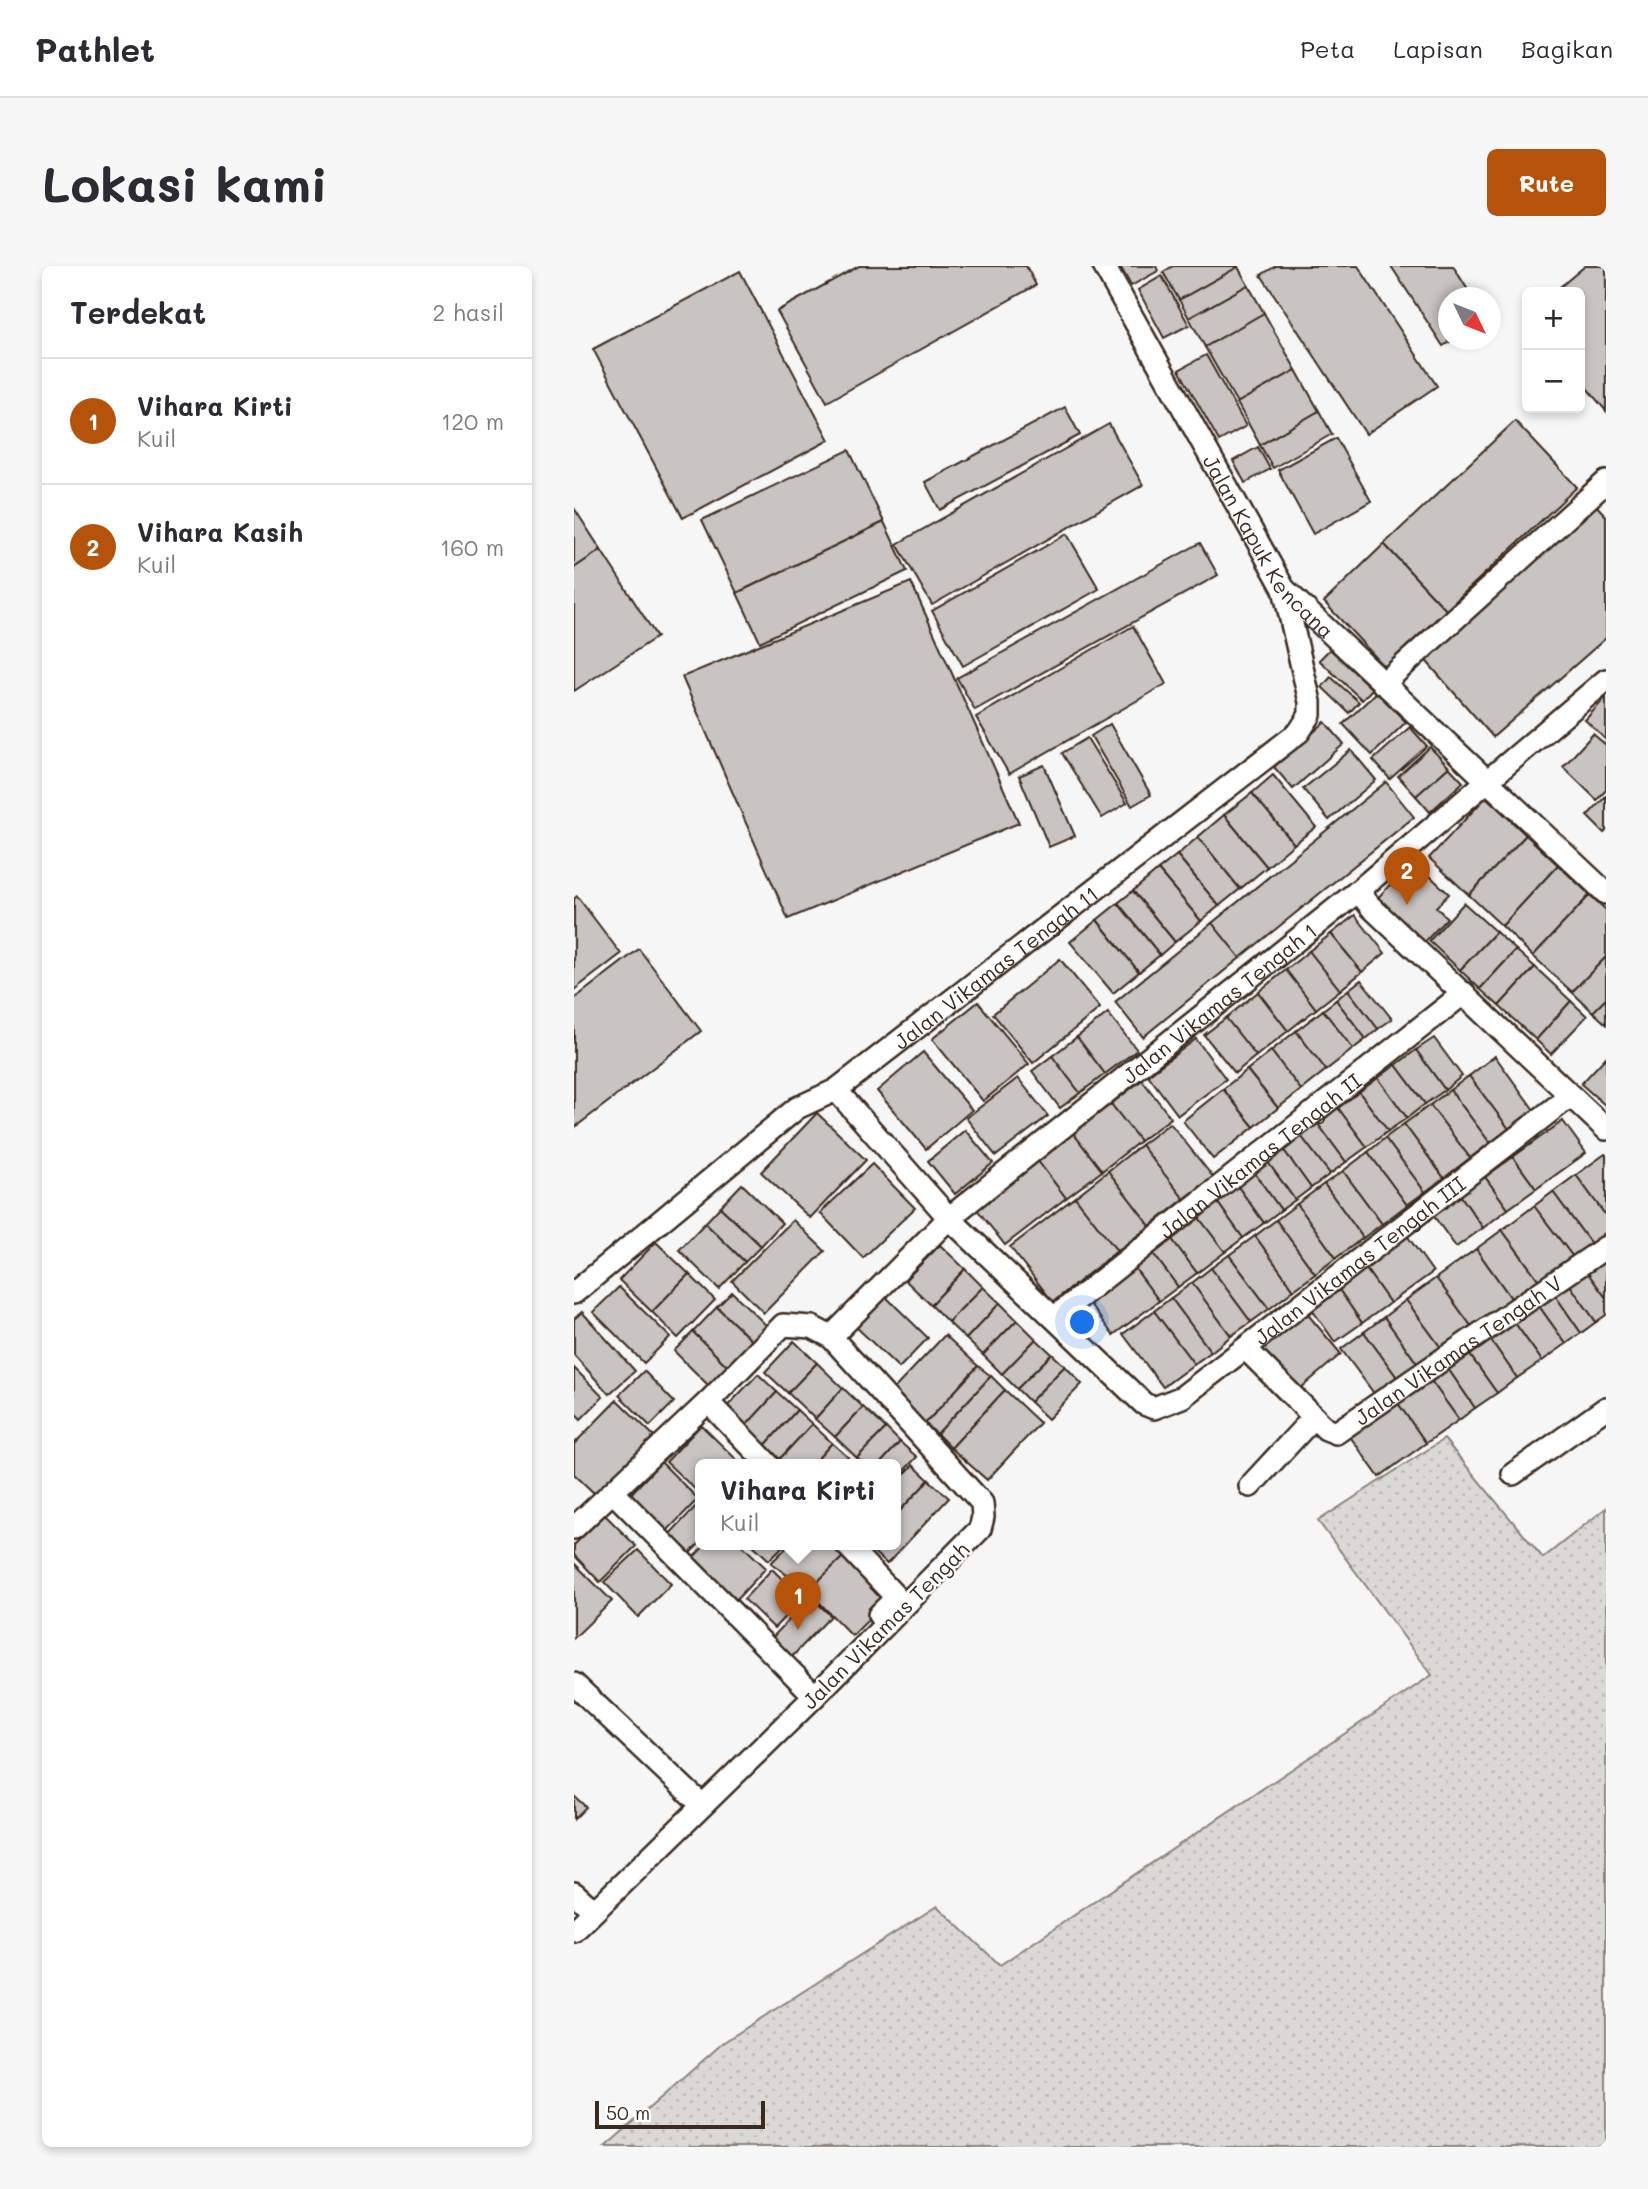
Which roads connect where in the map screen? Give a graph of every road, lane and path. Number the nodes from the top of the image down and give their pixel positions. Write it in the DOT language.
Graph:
graph roads {
  1 [pos="1104,266"];
  2 [pos="1606,482"];
  3 [pos="1284,589"];
  4 [pos="1606,680"];
  5 [pos="1382,684"];
  6 [pos="1486,782"];
  7 [pos="1358,891"];
  8 [pos="1606,893"];
  9 [pos="1464,993"];
  10 [pos="836,1090"];
  11 [pos="1570,1096"];
  12 [pos="1606,1129"];
  13 [pos="949,1218"];
  14 [pos="1606,1247"];
  15 [pos="574,1293"];
  16 [pos="1055,1317"];
  17 [pos="831,1337"];
  18 [pos="1247,1350"];
  19 [pos="708,1402"];
  20 [pos="1606,1408"];
  21 [pos="1314,1417"];
  22 [pos="763,1459"];
  23 [pos="1513,1474"];
  24 [pos="1250,1486"];
  25 [pos="613,1492"];
  26 [pos="574,1528"];
  27 [pos="851,1550"];
  28 [pos="870,1623"];
  29 [pos="574,1684"];
  30 [pos="815,1696"];
  31 [pos="702,1805"];
  32 [pos="574,1893"];
  33 [pos="594,1911"];
  34 [pos="574,1931"];
  1 -- 3 [label="street, Jalan Kapuk Kencana"];
  2 -- 5 [label="street"];
  3 -- 5 [label="street, Jalan Kapuk Kencana"];
  3 -- 10 [label="street, Jalan Vikamas Tengah 11"];
  4 -- 6 [label="street, Jalan Vikamas Tengah 1"];
  5 -- 6 [label="street, Jalan Kapuk Kencana"];
  6 -- 7 [label="street, Jalan Vikamas Tengah 1"];
  6 -- 8 [label="street, Jalan Kapuk Kencana"];
  7 -- 9 [label="street"];
  7 -- 13 [label="street, Jalan Vikamas Tengah 1"];
  9 -- 11 [label="street"];
  9 -- 16 [label="street, Jalan Vikamas Tengah II"];
  10 -- 13 [label="street"];
  10 -- 15 [label="street, Jalan Vikamas Tengah 11"];
  11 -- 12 [label="street"];
  11 -- 18 [label="street, Jalan Vikamas Tengah III"];
  13 -- 16 [label="street"];
  13 -- 17 [label="street, Jalan Vikamas Tengah 1"];
  14 -- 21 [label="street, Jalan Vikamas Tengah V"];
  16 -- 18 [label="street, Jalan Vikamas Tengah III"];
  17 -- 19 [label="street, Jalan Vikamas Tengah"];
  17 -- 30 [label="street, Jalan Vikamas Tengah"];
  18 -- 21 [label="street"];
  19 -- 22 [label="street"];
  19 -- 25 [label="street"];
  20 -- 23 [label="street"];
  21 -- 24 [label="street"];
  25 -- 26 [label="street"];
  25 -- 30 [label="street"];
  27 -- 28 [label="street"];
  29 -- 31 [label="street"];
  30 -- 31 [label="street, Jalan Vikamas Tengah"];
  31 -- 33 [label="street, Jalan Vikamas Tengah"];
  32 -- 33 [label="street"];
  33 -- 34 [label="street, Jalan Vikamas Tengah"];
}
